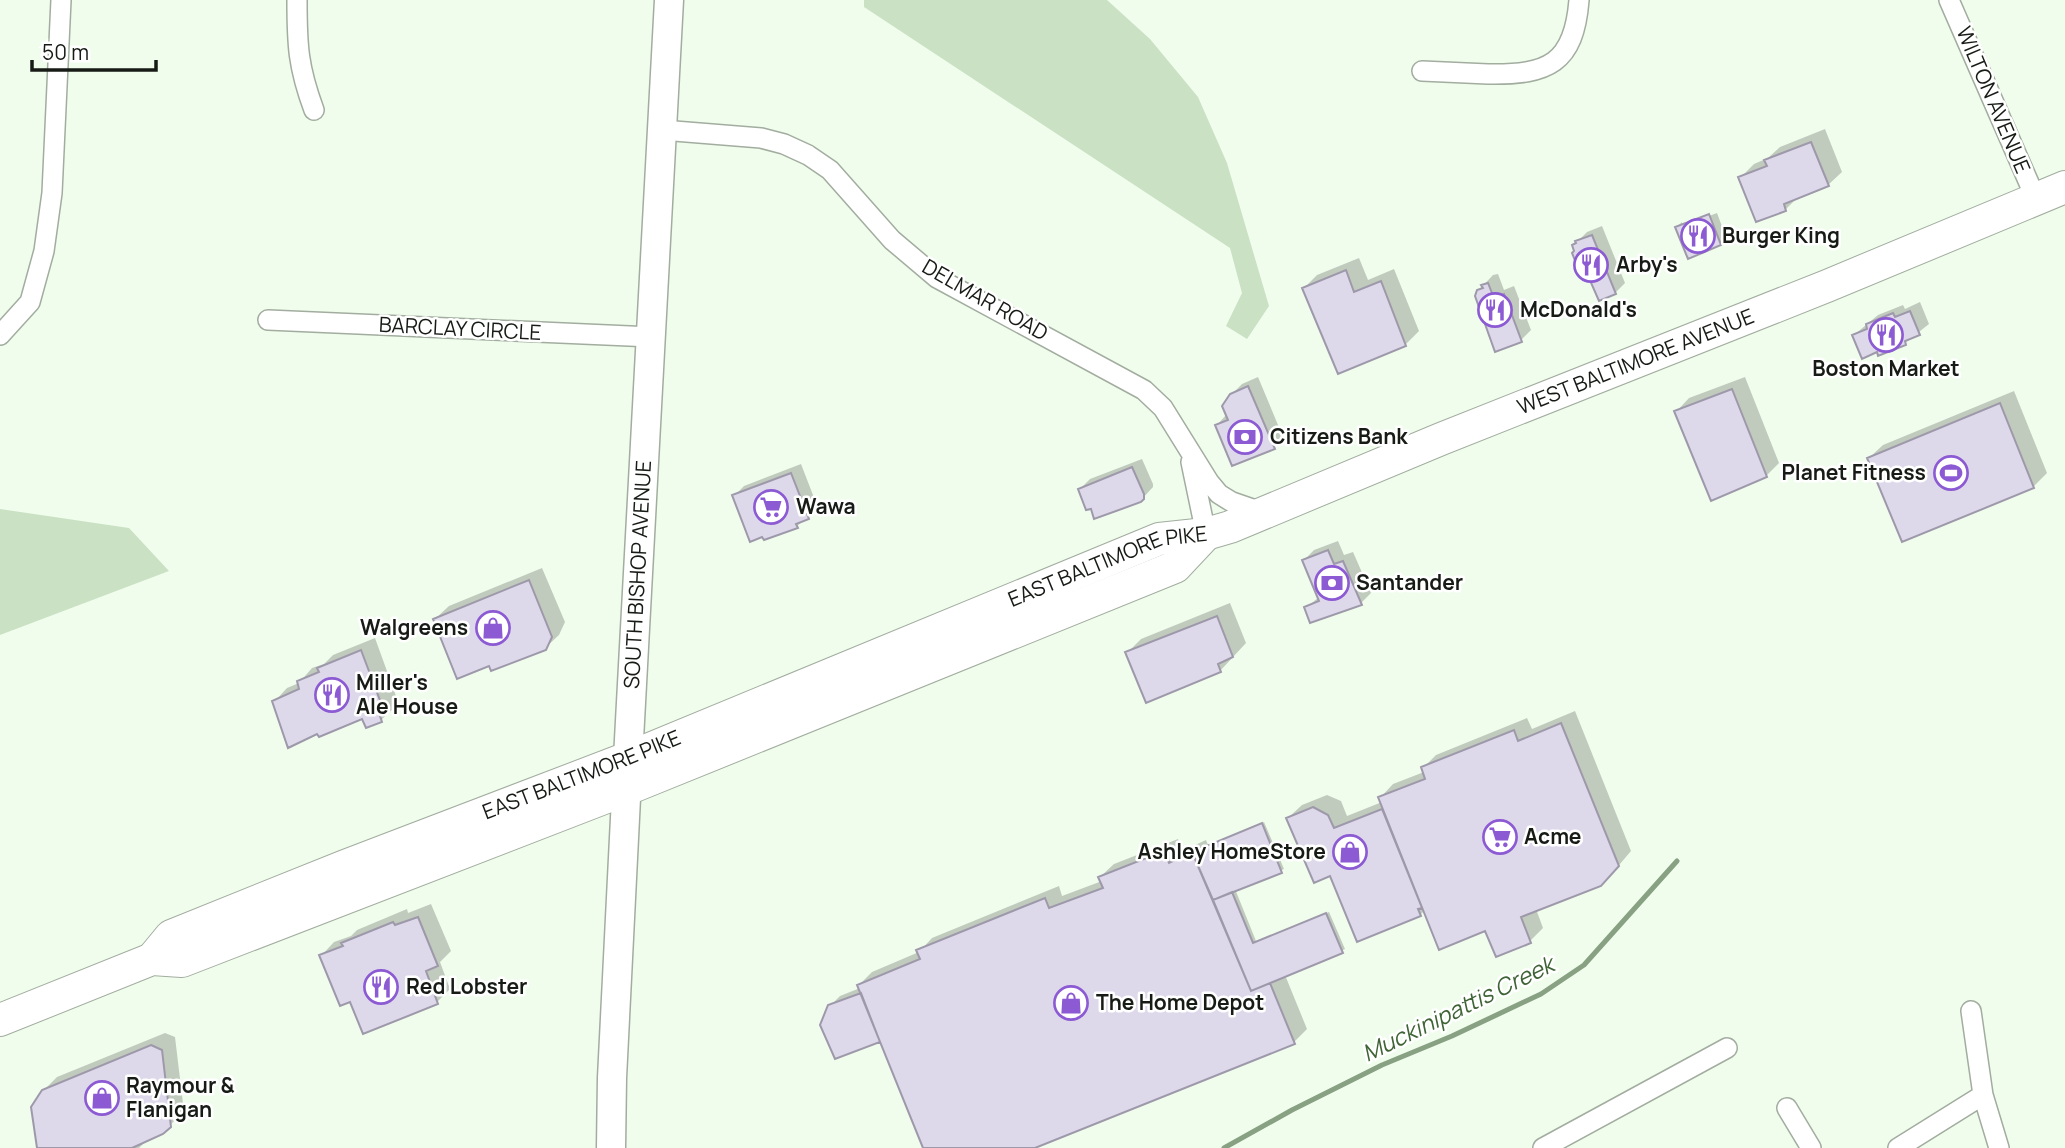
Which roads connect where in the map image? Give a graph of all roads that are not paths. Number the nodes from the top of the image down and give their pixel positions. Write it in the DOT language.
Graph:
graph roads {
  1 [pos="61,0"];
  2 [pos="297,0"];
  3 [pos="669,0"];
  4 [pos="1579,0"];
  5 [pos="1949,0"];
  6 [pos="1423,71"];
  7 [pos="314,110"];
  8 [pos="662,130"];
  9 [pos="2065,187"];
  10 [pos="2036,200"];
  11 [pos="268,320"];
  12 [pos="0,335"];
  13 [pos="652,337"];
  14 [pos="1188,448"];
  15 [pos="1264,513"];
  16 [pos="1206,534"];
  17 [pos="966,635"];
  18 [pos="628,758"];
  19 [pos="628,789"];
  20 [pos="152,959"];
  21 [pos="1971,1011"];
  22 [pos="0,1020"];
  23 [pos="1727,1048"];
  24 [pos="1983,1095"];
  25 [pos="1787,1108"];
  26 [pos="611,1148"];
  27 [pos="1543,1148"];
  28 [pos="1811,1148"];
  29 [pos="1898,1148"];
  30 [pos="1999,1148"];
  1 -- 12 [label="street"];
  2 -- 7 [label="street"];
  3 -- 8 [label="main road, SOUTH BISHOP AVENUE"];
  4 -- 6 [label="street"];
  5 -- 10 [label="street, WILTON AVENUE"];
  8 -- 13 [label="main road, SOUTH BISHOP AVENUE"];
  8 -- 14 [label="street, DELMAR ROAD"];
  9 -- 10 [label="main road, WEST BALTIMORE AVENUE"];
  10 -- 15 [label="main road, WEST BALTIMORE AVENUE"];
  11 -- 13 [label="street, BARCLAY CIRCLE"];
  13 -- 18 [label="main road, SOUTH BISHOP AVENUE"];
  14 -- 15 [label="street, DELMAR ROAD"];
  14 -- 16 [label="street, DELMAR ROAD"];
  15 -- 16 [label="main road, WEST BALTIMORE AVENUE"];
  16 -- 17 [label="main road, EAST BALTIMORE PIKE"];
  17 -- 18 [label="main road, EAST BALTIMORE PIKE"];
  17 -- 19 [label="main road, EAST BALTIMORE PIKE"];
  18 -- 19 [label="main road, SOUTH BISHOP AVENUE"];
  18 -- 20 [label="main road, EAST BALTIMORE PIKE"];
  19 -- 20 [label="main road, EAST BALTIMORE PIKE"];
  19 -- 26 [label="main road, SOUTH BISHOP AVENUE"];
  20 -- 22 [label="main road, EAST BALTIMORE PIKE"];
  21 -- 24 [label="street"];
  23 -- 27 [label="street"];
  24 -- 29 [label="street"];
  24 -- 30 [label="street"];
  25 -- 28 [label="street"];
}
